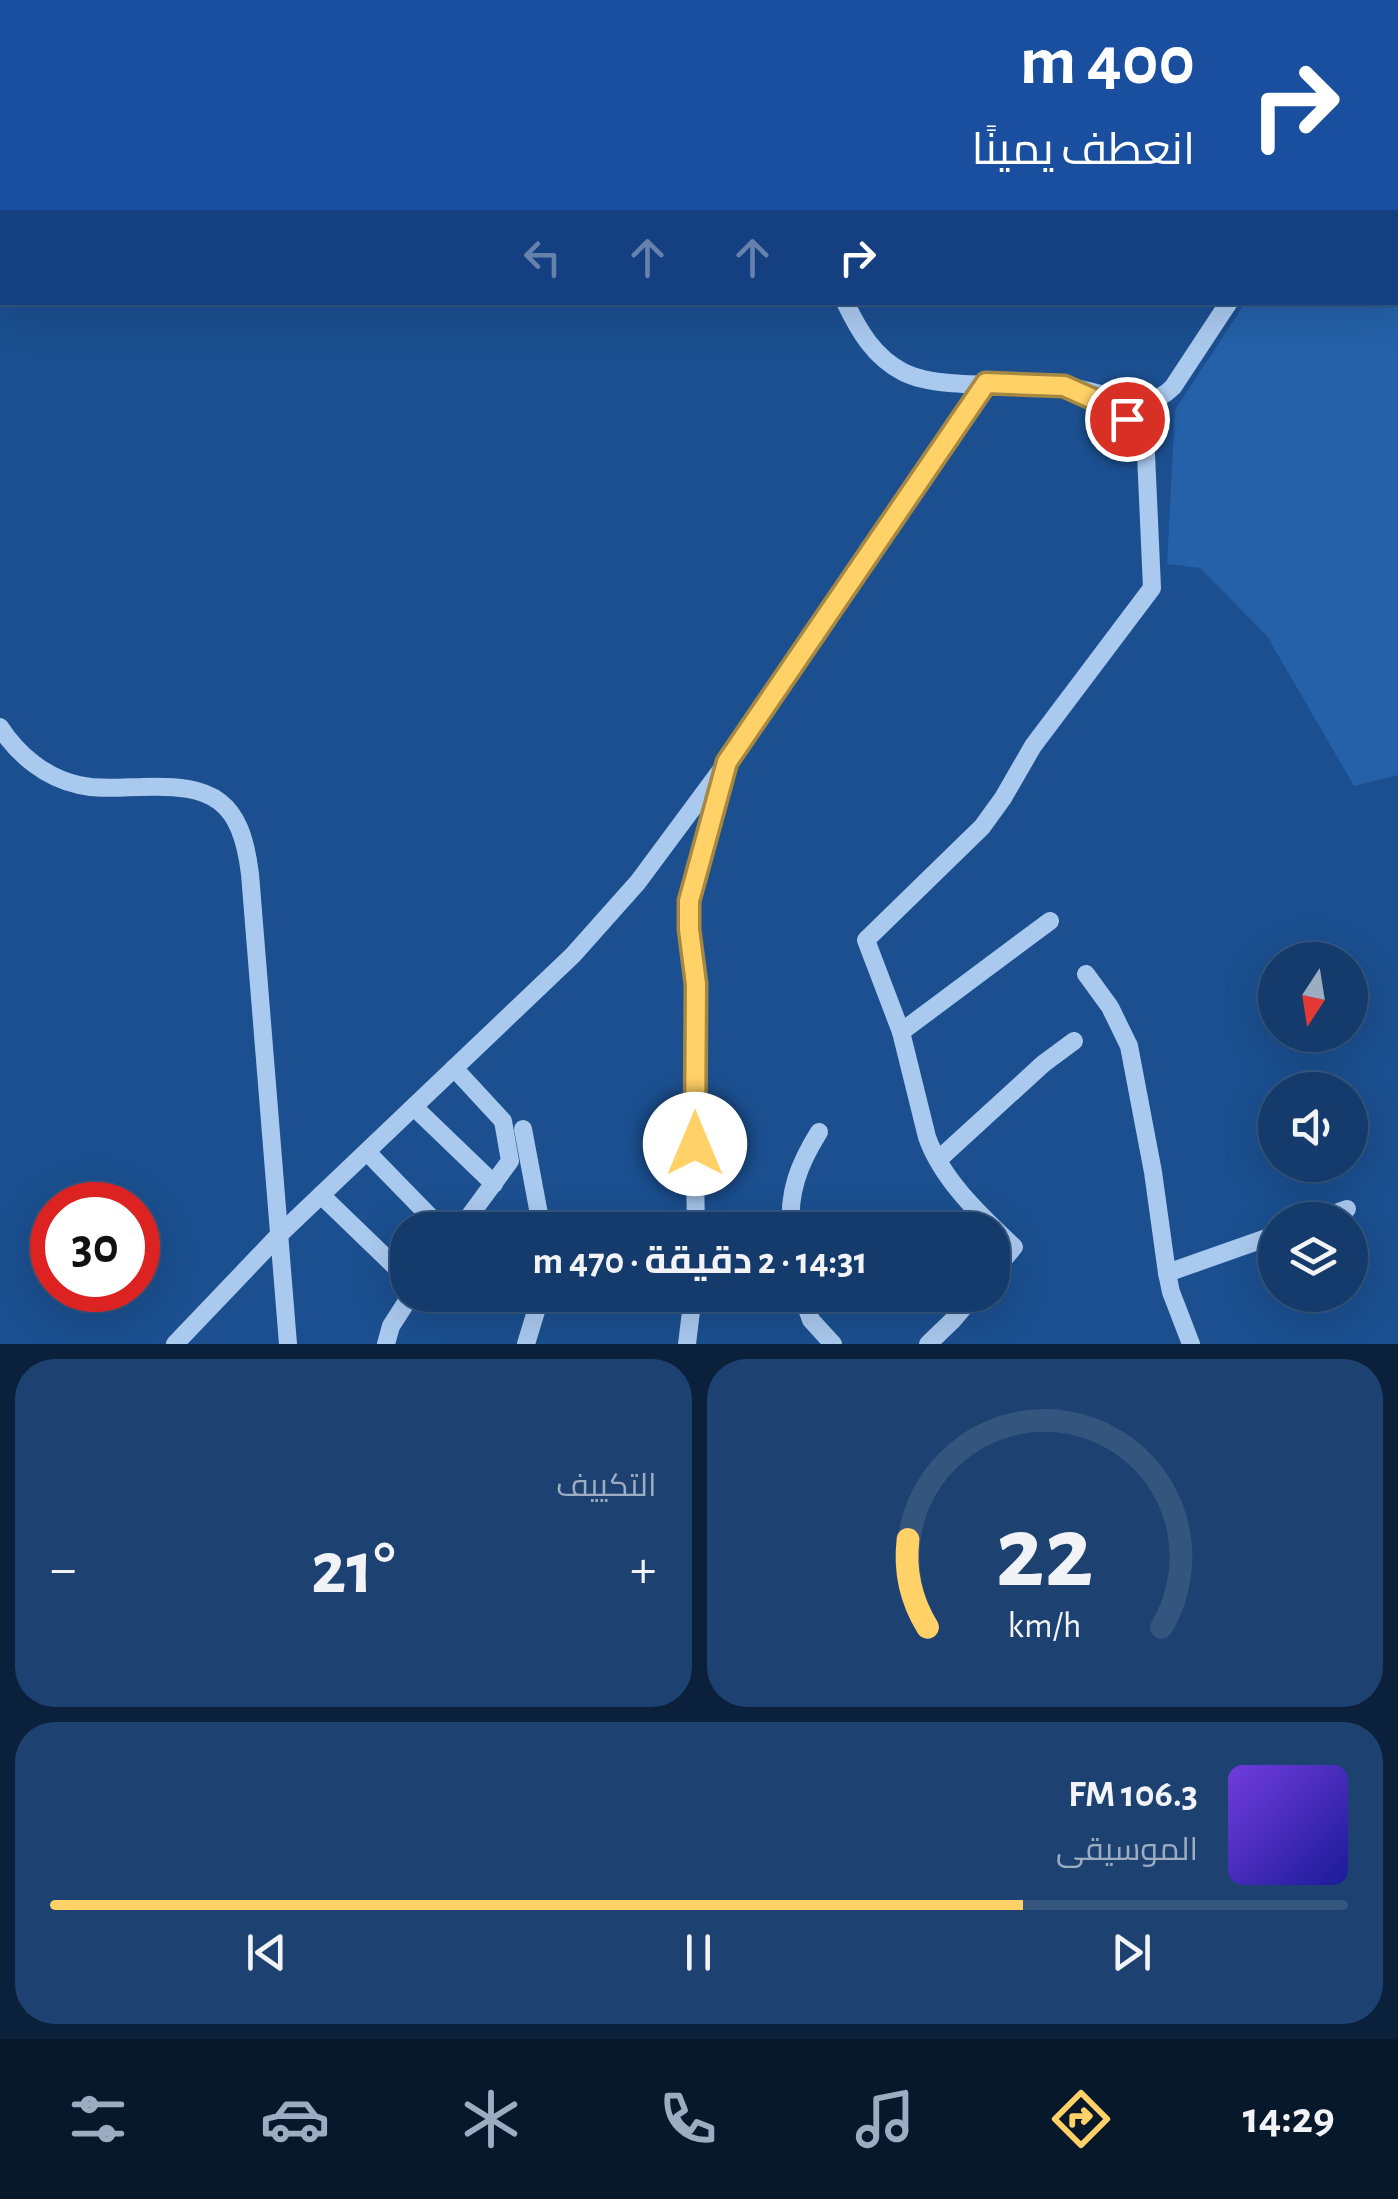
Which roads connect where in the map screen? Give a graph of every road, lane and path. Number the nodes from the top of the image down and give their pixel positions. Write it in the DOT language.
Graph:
graph roads {
  1 [pos="847,305"];
  2 [pos="1227,305"];
  3 [pos="986,383"];
  4 [pos="1064,386"];
  5 [pos="0,727"];
  6 [pos="727,762"];
  7 [pos="1050,921"];
  8 [pos="1086,974"];
  9 [pos="901,1032"];
  10 [pos="1074,1041"];
  11 [pos="454,1068"];
  12 [pos="414,1106"];
  13 [pos="523,1129"];
  14 [pos="818,1132"];
  15 [pos="367,1152"];
  16 [pos="938,1160"];
  17 [pos="494,1184"];
  18 [pos="321,1195"];
  19 [pos="425,1212"];
  20 [pos="473,1212"];
  21 [pos="539,1212"];
  22 [pos="696,1212"];
  23 [pos="790,1212"];
  24 [pos="979,1212"];
  25 [pos="279,1236"];
  26 [pos="1258,1240"];
  27 [pos="390,1262"];
  28 [pos="1166,1273"];
  29 [pos="401,1312"];
  30 [pos="536,1312"];
  31 [pos="691,1312"];
  32 [pos="809,1312"];
  33 [pos="960,1312"];
  34 [pos="174,1344"];
  35 [pos="288,1344"];
  36 [pos="386,1344"];
  37 [pos="526,1344"];
  38 [pos="687,1344"];
  39 [pos="833,1344"];
  40 [pos="928,1344"];
  41 [pos="1191,1344"];
  1 -- 3 [label="street"];
  2 -- 4 [label="street"];
  3 -- 4 [label="street"];
  3 -- 6 [label="street"];
  4 -- 9 [label="street"];
  5 -- 25 [label="street"];
  6 -- 11 [label="street"];
  6 -- 22 [label="street"];
  7 -- 9 [label="street"];
  8 -- 28 [label="street"];
  9 -- 16 [label="street"];
  10 -- 16 [label="street"];
  11 -- 12 [label="street"];
  11 -- 17 [label="street"];
  12 -- 15 [label="street"];
  12 -- 17 [label="street"];
  13 -- 21 [label="street"];
  14 -- 23 [label="street"];
  15 -- 18 [label="street"];
  15 -- 19 [label="street"];
  16 -- 24 [label="street"];
  17 -- 20 [label="street"];
  18 -- 25 [label="street"];
  18 -- 27 [label="street"];
  25 -- 34 [label="street"];
  25 -- 35 [label="street"];
  26 -- 28 [label="street"];
  28 -- 41 [label="street"];
  29 -- 36 [label="street"];
  30 -- 37 [label="street"];
  31 -- 38 [label="street"];
  32 -- 39 [label="street"];
  33 -- 40 [label="street"];
}
